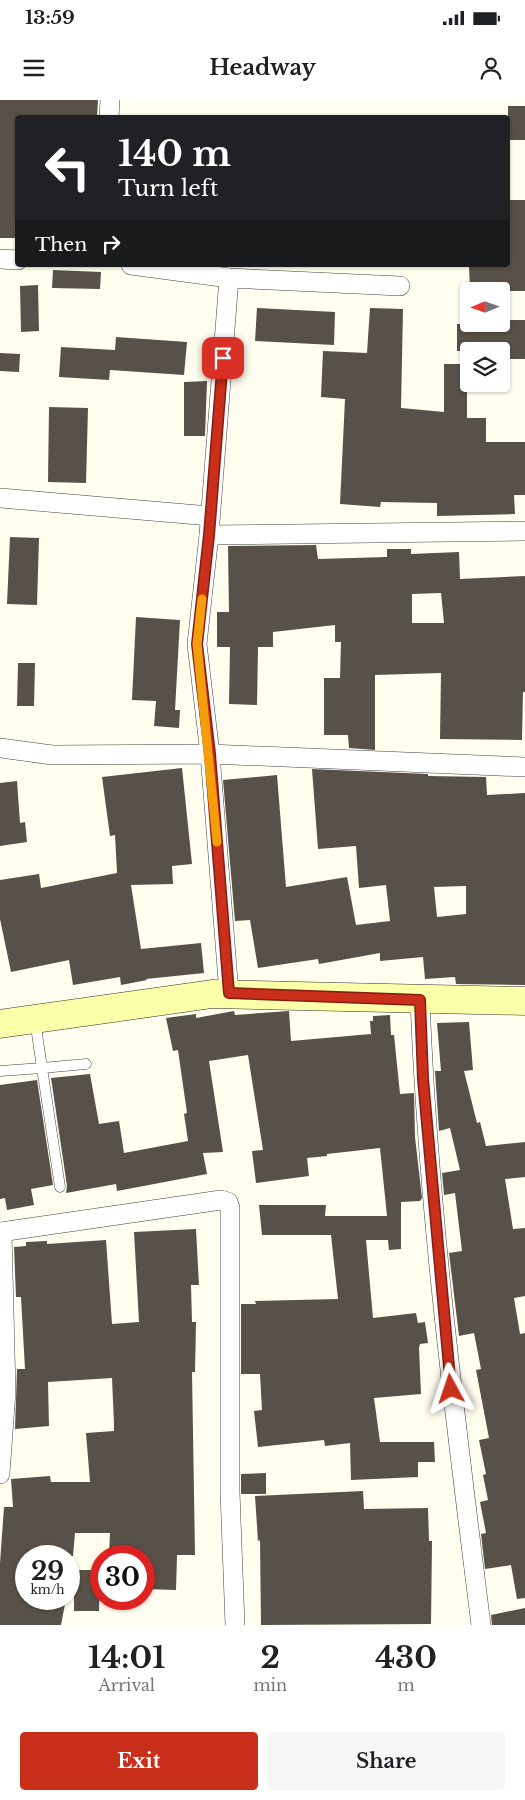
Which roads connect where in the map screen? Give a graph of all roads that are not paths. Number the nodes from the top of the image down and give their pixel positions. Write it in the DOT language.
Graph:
graph roads {
  1 [pos="110,100"];
  2 [pos="109,115"];
  3 [pos="0,260"];
  4 [pos="15,260"];
  5 [pos="146,267"];
  6 [pos="335,273"];
  7 [pos="229,278"];
  8 [pos="400,286"];
  9 [pos="0,498"];
  10 [pos="210,516"];
  11 [pos="525,530"];
  12 [pos="209,535"];
  13 [pos="0,748"];
  14 [pos="210,754"];
  15 [pos="525,767"];
  16 [pos="229,993"];
  17 [pos="420,1000"];
  18 [pos="525,1001"];
  19 [pos="35,1019"];
  20 [pos="0,1024"];
  21 [pos="86,1064"];
  22 [pos="42,1068"];
  23 [pos="0,1071"];
  24 [pos="60,1187"];
  25 [pos="1,1232"];
  26 [pos="0,1474"];
  27 [pos="235,1625"];
  28 [pos="482,1625"];
  1 -- 2 [label="street"];
  3 -- 4 [label="street"];
  5 -- 7 [label="street"];
  6 -- 7 [label="street"];
  6 -- 8 [label="street"];
  7 -- 10 [label="street"];
  9 -- 10 [label="street"];
  10 -- 12 [label="street"];
  11 -- 12 [label="street"];
  12 -- 14 [label="street"];
  13 -- 14 [label="street"];
  14 -- 15 [label="street"];
  14 -- 16 [label="street"];
  16 -- 17 [label="street"];
  16 -- 19 [label="street"];
  17 -- 18 [label="street"];
  17 -- 28 [label="street"];
  19 -- 20 [label="street"];
  19 -- 22 [label="lane"];
  21 -- 22 [label="lane"];
  22 -- 23 [label="lane"];
  22 -- 24 [label="lane"];
  25 -- 26 [label="street"];
  25 -- 27 [label="street"];
}
